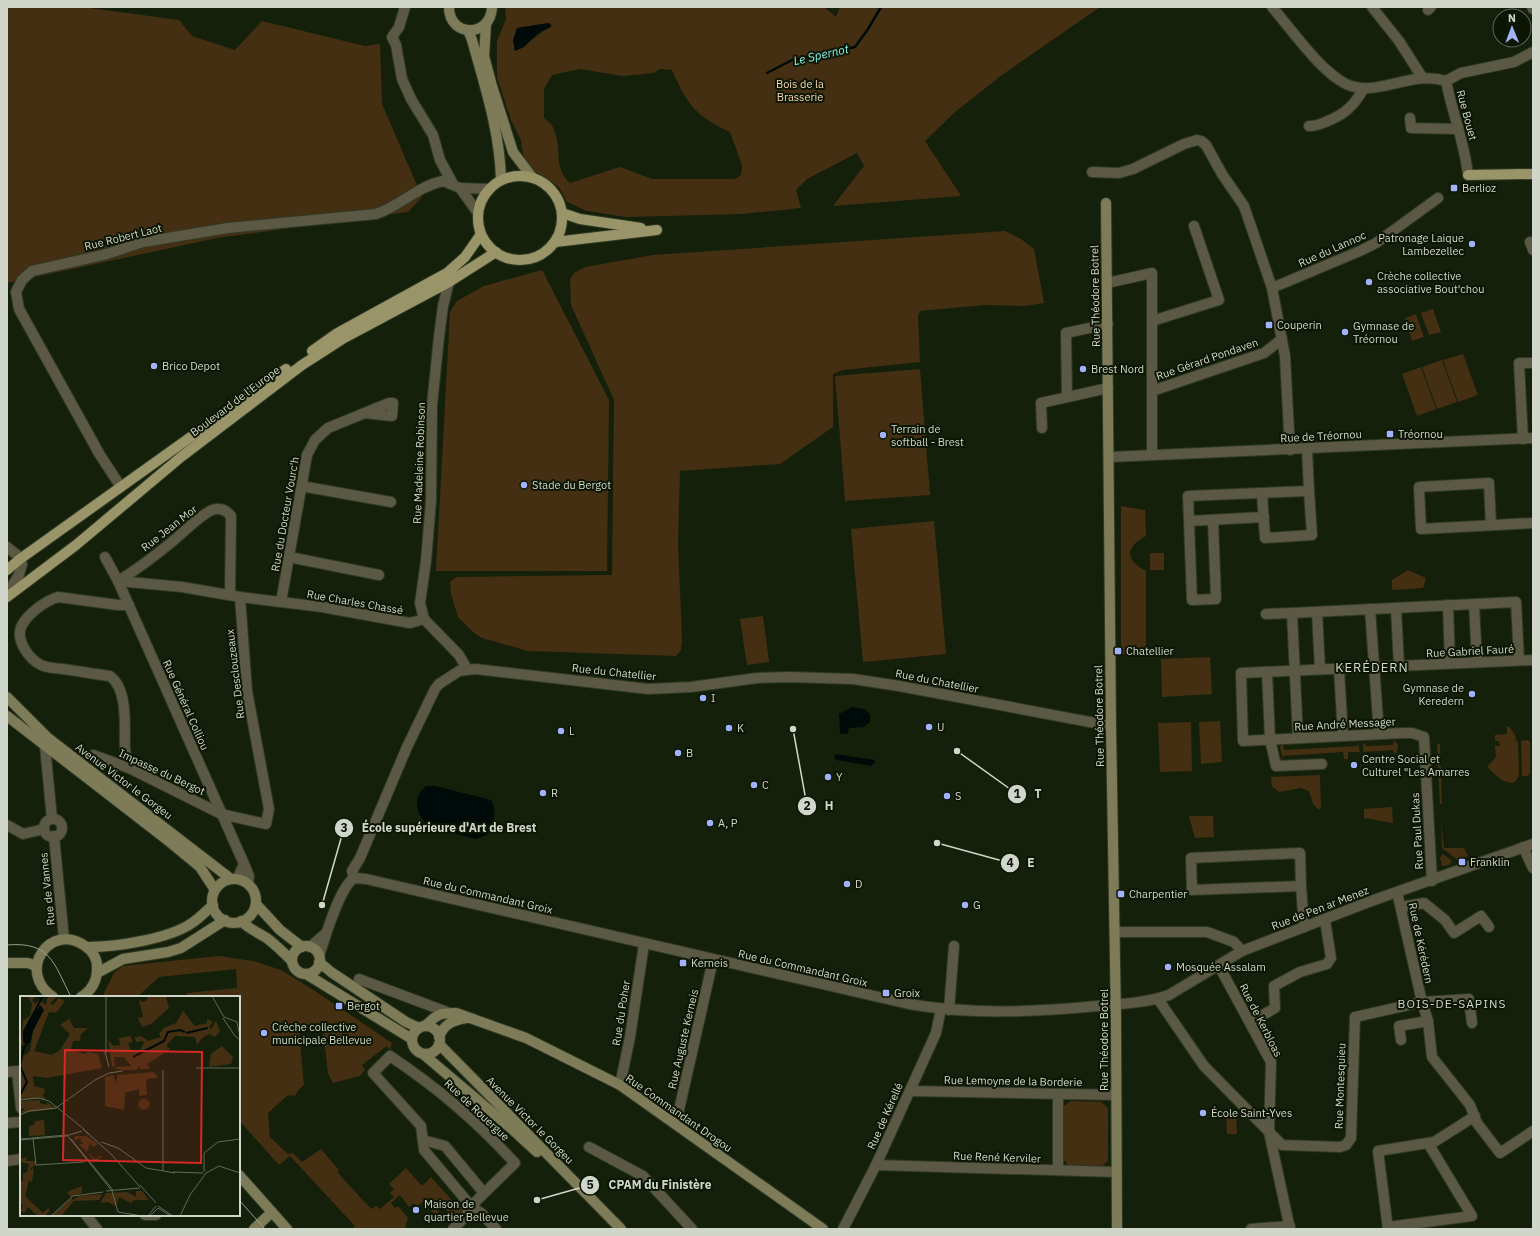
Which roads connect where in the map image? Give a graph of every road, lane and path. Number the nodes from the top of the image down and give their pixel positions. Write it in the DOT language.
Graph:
graph roads {
  1 [pos="405,7"];
  2 [pos="449,7"];
  3 [pos="492,7"];
  4 [pos="1272,7"];
  5 [pos="1372,7"];
  6 [pos="486,24"];
  7 [pos="468,30"];
  8 [pos="1533,52"];
  9 [pos="1422,77"];
  10 [pos="1446,80"];
  11 [pos="1364,88"];
  12 [pos="1410,118"];
  13 [pos="1310,126"];
  14 [pos="1457,129"];
  15 [pos="1092,172"];
  16 [pos="1533,174"];
  17 [pos="1468,175"];
  18 [pos="532,177"];
  19 [pos="501,180"];
  20 [pos="456,186"];
  21 [pos="489,189"];
  22 [pos="1438,198"];
  23 [pos="1106,203"];
  24 [pos="562,213"];
  25 [pos="478,214"];
  26 [pos="1194,226"];
  27 [pos="481,234"];
  28 [pos="555,242"];
  29 [pos="496,252"];
  30 [pos="449,282"];
  31 [pos="1107,283"];
  32 [pos="1272,288"];
  33 [pos="12,291"];
  34 [pos="430,292"];
  35 [pos="443,306"];
  36 [pos="1152,321"];
  37 [pos="1108,324"];
  38 [pos="1282,339"];
  39 [pos="1533,363"];
  40 [pos="1108,388"];
  41 [pos="1152,391"];
  42 [pos="1067,397"];
  43 [pos="364,413"];
  44 [pos="1042,428"];
  45 [pos="1528,438"];
  46 [pos="1307,449"];
  47 [pos="1290,450"];
  48 [pos="1152,455"];
  49 [pos="1110,456"];
  50 [pos="301,486"];
  51 [pos="121,487"];
  52 [pos="1309,491"];
  53 [pos="1262,493"];
  54 [pos="391,502"];
  55 [pos="1264,517"];
  56 [pos="1213,520"];
  57 [pos="1189,521"];
  58 [pos="1533,523"];
  59 [pos="1491,525"];
  60 [pos="7,547"];
  61 [pos="105,557"];
  62 [pos="289,557"];
  63 [pos="20,559"];
  64 [pos="7,570"];
  65 [pos="379,575"];
  66 [pos="118,581"];
  67 [pos="7,594"];
  68 [pos="230,594"];
  69 [pos="240,597"];
  70 [pos="7,598"];
  71 [pos="281,602"];
  72 [pos="1474,604"];
  73 [pos="129,605"];
  74 [pos="1448,605"];
  75 [pos="1396,608"];
  76 [pos="1370,609"];
  77 [pos="1317,612"];
  78 [pos="1292,613"];
  79 [pos="1266,614"];
  80 [pos="424,619"];
  81 [pos="1519,660"];
  82 [pos="1533,660"];
  83 [pos="1477,662"];
  84 [pos="1450,664"];
  85 [pos="1399,666"];
  86 [pos="1373,667"];
  87 [pos="467,669"];
  88 [pos="1320,669"];
  89 [pos="1339,669"];
  90 [pos="1295,671"];
  91 [pos="1267,672"];
  92 [pos="7,697"];
  93 [pos="7,716"];
  94 [pos="1111,726"];
  95 [pos="1379,734"];
  96 [pos="1420,734"];
  97 [pos="1343,736"];
  98 [pos="1298,738"];
  99 [pos="1270,739"];
  100 [pos="1243,741"];
  101 [pos="45,746"];
  102 [pos="93,755"];
  103 [pos="1322,764"];
  104 [pos="129,768"];
  105 [pos="221,814"];
  106 [pos="52,819"];
  107 [pos="7,825"];
  108 [pos="44,829"];
  109 [pos="54,836"];
  110 [pos="1528,846"];
  111 [pos="244,864"];
  112 [pos="1533,868"];
  113 [pos="354,878"];
  114 [pos="234,879"];
  115 [pos="1432,881"];
  116 [pos="248,884"];
  117 [pos="1302,886"];
  118 [pos="215,890"];
  119 [pos="1397,892"];
  120 [pos="256,904"];
  121 [pos="213,905"];
  122 [pos="1401,907"];
  123 [pos="225,920"];
  124 [pos="1325,920"];
  125 [pos="241,921"];
  126 [pos="1304,927"];
  127 [pos="1488,927"];
  128 [pos="1115,932"];
  129 [pos="326,933"];
  130 [pos="64,939"];
  131 [pos="644,944"];
  132 [pos="954,946"];
  133 [pos="88,947"];
  134 [pos="306,947"];
  135 [pos="1242,951"];
  136 [pos="319,959"];
  137 [pos="714,960"];
  138 [pos="292,961"];
  139 [pos="7,963"];
  140 [pos="36,966"];
  141 [pos="1219,966"];
  142 [pos="97,973"];
  143 [pos="306,974"];
  144 [pos="358,979"];
  145 [pos="52,996"];
  146 [pos="85,996"];
  147 [pos="1158,999"];
  148 [pos="1422,1002"];
  149 [pos="1116,1005"];
  150 [pos="945,1010"];
  151 [pos="447,1012"];
  152 [pos="467,1018"];
  153 [pos="1428,1021"];
  154 [pos="1250,1022"];
  155 [pos="1472,1023"];
  156 [pos="422,1027"];
  157 [pos="412,1039"];
  158 [pos="439,1040"];
  159 [pos="1401,1040"];
  160 [pos="423,1054"];
  161 [pos="7,1072"];
  162 [pos="620,1085"];
  163 [pos="910,1091"];
  164 [pos="1058,1094"];
  165 [pos="1116,1095"];
  166 [pos="20,1099"];
  167 [pos="1475,1116"];
  168 [pos="20,1122"];
  169 [pos="7,1123"];
  170 [pos="676,1123"];
  171 [pos="1533,1131"];
  172 [pos="1269,1132"];
  173 [pos="423,1140"];
  174 [pos="1428,1143"];
  175 [pos="589,1147"];
  176 [pos="20,1159"];
  177 [pos="7,1161"];
  178 [pos="876,1165"];
  179 [pos="1058,1170"];
  180 [pos="1116,1172"];
  181 [pos="240,1176"];
  182 [pos="484,1193"];
  183 [pos="471,1206"];
  184 [pos="272,1212"];
  185 [pos="87,1216"];
  186 [pos="257,1227"];
  187 [pos="1290,1228"];
  188 [pos="1388,1228"];
  189 [pos="97,1229"];
  190 [pos="287,1229"];
  191 [pos="453,1229"];
  192 [pos="496,1229"];
  193 [pos="613,1229"];
  194 [pos="621,1229"];
  195 [pos="692,1229"];
  196 [pos="823,1229"];
  197 [pos="842,1229"];
  198 [pos="1117,1229"];
  199 [pos="1250,1229"];
  1 -- 20 [label="street"];
  2 -- 7 [label="main road"];
  3 -- 6 [label="main road"];
  4 -- 11 [label="street"];
  5 -- 9 [label="street"];
  6 -- 7 [label="main road"];
  6 -- 18 [label="main road"];
  7 -- 19 [label="main road"];
  8 -- 10 [label="street, Rue Bouet"];
  9 -- 10 [label="street"];
  9 -- 11 [label="street"];
  10 -- 14 [label="street, Rue Bouet"];
  11 -- 13 [label="street"];
  12 -- 14 [label="street"];
  14 -- 17 [label="street, Rue Bouet"];
  15 -- 32 [label="street"];
  16 -- 17 [label="main road"];
  18 -- 19 [label="main road"];
  18 -- 24 [label="main road"];
  19 -- 21 [label="main road"];
  20 -- 21 [label="street, Rue Robert Laot"];
  20 -- 25 [label="street"];
  20 -- 33 [label="street, Rue Robert Laot"];
  21 -- 25 [label="main road"];
  22 -- 32 [label="street, Rue du Lannoc"];
  23 -- 31 [label="main road, Rue Théodore Botrel"];
  24 -- 28 [label="main road"];
  24 -- 28 [label="main road"];
  25 -- 27 [label="main road"];
  26 -- 36 [label="street"];
  27 -- 29 [label="main road"];
  27 -- 51 [label="main road, Boulevard de l'Europe"];
  28 -- 29 [label="main road"];
  29 -- 30 [label="main road, Boulevard de l'Europe"];
  30 -- 34 [label="main road, Boulevard de l'Europe"];
  30 -- 35 [label="street, Rue Madeleine Robinson"];
  31 -- 36 [label="street"];
  31 -- 37 [label="main road, Rue Théodore Botrel"];
  32 -- 38 [label="street"];
  33 -- 51 [label="street, Rue Robert Laot"];
  34 -- 35 [label="street"];
  34 -- 70 [label="main road, Boulevard de l'Europe"];
  35 -- 80 [label="street, Rue Madeleine Robinson"];
  36 -- 41 [label="street"];
  37 -- 40 [label="main road, Rue Théodore Botrel"];
  37 -- 42 [label="street"];
  38 -- 41 [label="street, Rue Gérard Pondaven"];
  38 -- 47 [label="street"];
  39 -- 45 [label="street"];
  40 -- 42 [label="street"];
  40 -- 49 [label="main road, Rue Théodore Botrel"];
  41 -- 48 [label="street, Rue Gérard Pondaven"];
  42 -- 44 [label="street"];
  43 -- 50 [label="street, Rue du Docteur Vourc'h"];
  45 -- 46 [label="street, Rue de Tréornou"];
  46 -- 47 [label="street, Rue de Tréornou"];
  46 -- 52 [label="street"];
  47 -- 48 [label="street, Rue de Tréornou"];
  48 -- 49 [label="street, Rue de Tréornou"];
  49 -- 94 [label="main road, Rue Théodore Botrel"];
  50 -- 54 [label="street"];
  50 -- 62 [label="street, Rue du Docteur Vourc'h"];
  51 -- 63 [label="main road, Boulevard de l'Europe"];
  52 -- 53 [label="street"];
  52 -- 55 [label="street"];
  53 -- 55 [label="street"];
  53 -- 57 [label="street"];
  55 -- 56 [label="street"];
  56 -- 57 [label="street"];
  56 -- 57 [label="street"];
  58 -- 59 [label="street"];
  59 -- 59 [label="street"];
  60 -- 63 [label="street"];
  61 -- 66 [label="street, Rue Général Colliou"];
  62 -- 65 [label="street"];
  62 -- 71 [label="street, Rue du Docteur Vourc'h"];
  63 -- 64 [label="main road, Boulevard de l'Europe"];
  63 -- 67 [label="street"];
  66 -- 68 [label="street"];
  66 -- 68 [label="street, Rue Jean Mor"];
  66 -- 73 [label="street, Rue Général Colliou"];
  68 -- 69 [label="street"];
  69 -- 71 [label="street, Rue Charles Chassé"];
  69 -- 105 [label="street, Rue Desclouzeaux"];
  71 -- 80 [label="street, Rue Charles Chassé"];
  72 -- 74 [label="street"];
  72 -- 81 [label="street"];
  72 -- 83 [label="street"];
  73 -- 104 [label="street"];
  73 -- 105 [label="street, Rue Général Colliou"];
  74 -- 75 [label="street"];
  74 -- 84 [label="street"];
  75 -- 76 [label="street"];
  75 -- 85 [label="street"];
  76 -- 77 [label="street"];
  76 -- 86 [label="street"];
  77 -- 78 [label="street"];
  77 -- 88 [label="street"];
  78 -- 79 [label="street"];
  78 -- 90 [label="street"];
  80 -- 87 [label="street"];
  81 -- 82 [label="street, Rue Gabriel Fauré"];
  81 -- 83 [label="street, Rue Gabriel Fauré"];
  83 -- 84 [label="street, Rue Gabriel Fauré"];
  84 -- 85 [label="street, Rue Gabriel Fauré"];
  85 -- 86 [label="street, Rue Gabriel Fauré"];
  86 -- 89 [label="street, Rue Gabriel Fauré"];
  86 -- 95 [label="street"];
  87 -- 94 [label="street, Rue du Chatellier"];
  87 -- 113 [label="street, Rue du Chatellier"];
  88 -- 89 [label="street, Rue Gabriel Fauré"];
  88 -- 90 [label="street, Rue Gabriel Fauré"];
  89 -- 97 [label="street"];
  90 -- 91 [label="street, Rue Gabriel Fauré"];
  90 -- 98 [label="street"];
  91 -- 99 [label="street"];
  91 -- 100 [label="street, Rue Gabriel Fauré"];
  92 -- 114 [label="main road, Avenue Victor le Gorgeu"];
  93 -- 101 [label="main road, Avenue Victor le Gorgeu"];
  94 -- 128 [label="main road, Rue Théodore Botrel"];
  95 -- 96 [label="street, Rue André Messager"];
  95 -- 97 [label="street, Rue André Messager"];
  96 -- 115 [label="street, Rue Paul Dukas"];
  97 -- 98 [label="street, Rue André Messager"];
  98 -- 99 [label="street, Rue André Messager"];
  99 -- 100 [label="street, Rue André Messager"];
  99 -- 103 [label="street"];
  101 -- 106 [label="street"];
  101 -- 118 [label="main road, Avenue Victor le Gorgeu"];
  102 -- 104 [label="street, Impasse du Bergot"];
  104 -- 105 [label="street, Impasse du Bergot"];
  105 -- 111 [label="street, Rue Général Colliou"];
  106 -- 108 [label="street"];
  106 -- 109 [label="street, Rue de Vannes"];
  107 -- 108 [label="street"];
  108 -- 109 [label="street, Rue de Vannes"];
  109 -- 130 [label="street, Rue de Vannes"];
  110 -- 112 [label="street"];
  110 -- 115 [label="street, Rue de Pen ar Menez"];
  111 -- 114 [label="street"];
  111 -- 116 [label="street, Rue Général Colliou"];
  113 -- 129 [label="street, Rue du Chatellier"];
  113 -- 131 [label="street, Rue du Commandant Groix"];
  114 -- 116 [label="main road, Avenue Victor le Gorgeu"];
  114 -- 118 [label="main road"];
  115 -- 119 [label="street, Rue de Pen ar Menez"];
  116 -- 120 [label="main road"];
  117 -- 117 [label="street"];
  117 -- 126 [label="street"];
  118 -- 121 [label="main road"];
  119 -- 122 [label="street, Rue de Kérédern"];
  119 -- 124 [label="street, Rue de Pen ar Menez"];
  120 -- 125 [label="main road"];
  120 -- 134 [label="main road"];
  121 -- 123 [label="main road"];
  121 -- 133 [label="main road"];
  122 -- 127 [label="street"];
  122 -- 148 [label="street, Rue de Kérédern"];
  123 -- 125 [label="main road"];
  123 -- 142 [label="main road"];
  124 -- 126 [label="street, Rue de Pen ar Menez"];
  124 -- 154 [label="street"];
  125 -- 138 [label="main road"];
  126 -- 135 [label="street, Rue de Pen ar Menez"];
  128 -- 135 [label="street"];
  128 -- 149 [label="main road, Rue Théodore Botrel"];
  129 -- 134 [label="street, Rue du Chatellier"];
  129 -- 136 [label="street, Rue du Chatellier"];
  130 -- 133 [label="main road"];
  130 -- 140 [label="main road"];
  131 -- 137 [label="street, Rue du Commandant Groix"];
  131 -- 162 [label="street, Rue du Poher"];
  132 -- 150 [label="street, Rue de Kérellé"];
  133 -- 142 [label="main road"];
  134 -- 136 [label="main road"];
  134 -- 138 [label="main road"];
  135 -- 141 [label="street, Rue du Commandant Groix"];
  136 -- 143 [label="main road"];
  136 -- 156 [label="main road"];
  137 -- 150 [label="street, Rue du Commandant Groix"];
  137 -- 170 [label="street, Rue Auguste Kerneis"];
  138 -- 143 [label="main road"];
  139 -- 140 [label="main road"];
  140 -- 145 [label="main road"];
  141 -- 147 [label="street, Rue du Commandant Groix"];
  141 -- 154 [label="street, Rue de Kerbloas"];
  142 -- 146 [label="main road"];
  143 -- 157 [label="main road"];
  144 -- 151 [label="street"];
  147 -- 149 [label="street, Rue du Commandant Groix"];
  147 -- 172 [label="street"];
  148 -- 153 [label="street, Rue de Kérédern"];
  148 -- 155 [label="street"];
  148 -- 172 [label="street, Rue Montesquieu"];
  149 -- 150 [label="street, Rue du Commandant Groix"];
  149 -- 165 [label="main road, Rue Théodore Botrel"];
  150 -- 163 [label="street, Rue de Kérellé"];
  151 -- 152 [label="main road, Rue Commandant Drogou"];
  151 -- 156 [label="main road"];
  152 -- 158 [label="main road"];
  152 -- 162 [label="main road, Rue Commandant Drogou"];
  153 -- 159 [label="street"];
  153 -- 167 [label="street, Rue de Kérédern"];
  154 -- 172 [label="street, Rue de Kerbloas"];
  156 -- 157 [label="main road"];
  156 -- 158 [label="main road"];
  157 -- 160 [label="main road"];
  158 -- 160 [label="main road"];
  158 -- 194 [label="main road, Avenue Victor le Gorgeu"];
  160 -- 193 [label="main road, Avenue Victor le Gorgeu"];
  161 -- 166 [label="street"];
  162 -- 170 [label="main road, Rue Commandant Drogou"];
  163 -- 164 [label="street, Rue Lemoyne de la Borderie"];
  163 -- 178 [label="street, Rue de Kérellé"];
  164 -- 165 [label="street, Rue Lemoyne de la Borderie"];
  164 -- 179 [label="street"];
  165 -- 180 [label="main road, Rue Théodore Botrel"];
  167 -- 171 [label="street"];
  167 -- 174 [label="street"];
  168 -- 169 [label="street"];
  170 -- 196 [label="main road, Rue Commandant Drogou"];
  172 -- 187 [label="street, Rue de Kerbloas"];
  173 -- 182 [label="street"];
  173 -- 182 [label="street, Rue de Rouergue"];
  173 -- 183 [label="street"];
  174 -- 188 [label="street"];
  174 -- 188 [label="street"];
  175 -- 195 [label="street"];
  176 -- 177 [label="street"];
  178 -- 179 [label="street, Rue René Kerviler"];
  178 -- 197 [label="street, Rue de Kérellé"];
  179 -- 180 [label="street, Rue René Kerviler"];
  180 -- 198 [label="main road, Rue Théodore Botrel"];
  181 -- 184 [label="main road"];
  182 -- 183 [label="street, Rue de Rouergue"];
  183 -- 191 [label="street, Rue de Rouergue"];
  183 -- 192 [label="street"];
  184 -- 186 [label="main road"];
  184 -- 190 [label="main road"];
  185 -- 189 [label="street"];
  187 -- 199 [label="street"];
}
